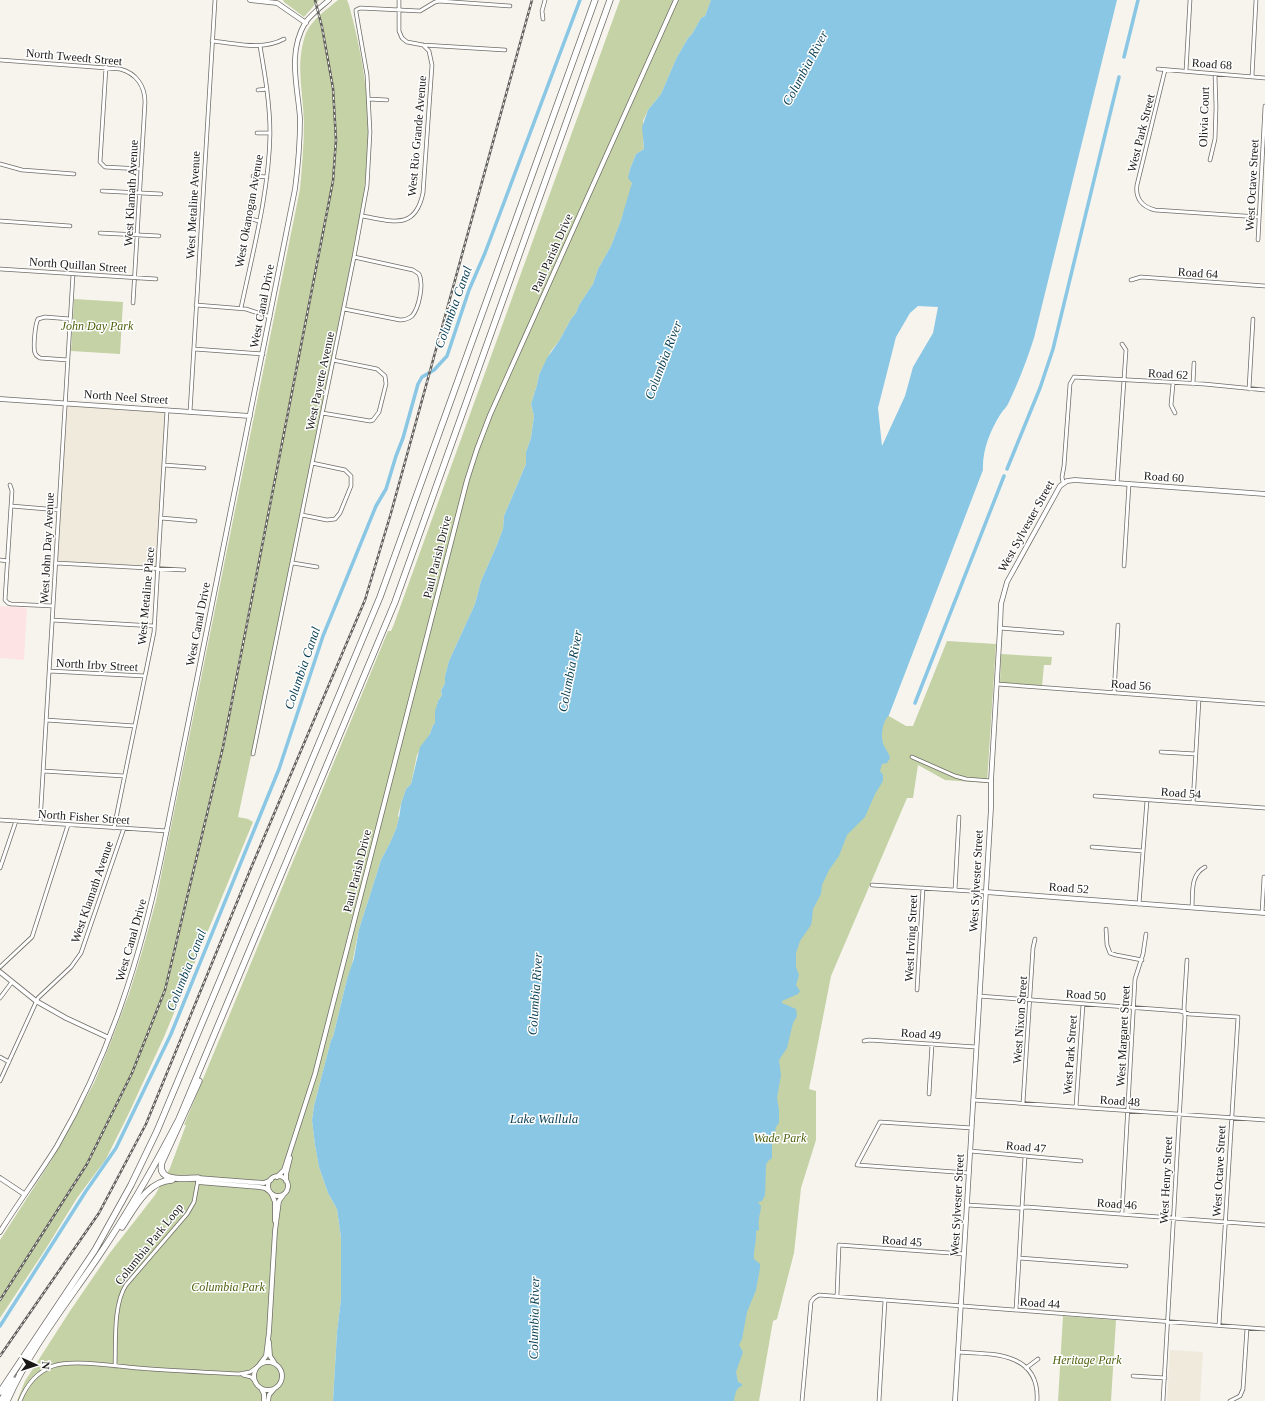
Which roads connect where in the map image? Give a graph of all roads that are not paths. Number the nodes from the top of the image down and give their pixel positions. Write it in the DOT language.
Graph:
graph roads {
  1 [pos="215,0"];
  2 [pos="250,0"];
  3 [pos="329,0"];
  4 [pos="399,0"];
  5 [pos="545,0"];
  6 [pos="596,0"];
  7 [pos="610,0"];
  8 [pos="676,0"];
  9 [pos="1190,0"];
  10 [pos="1256,0"];
  11 [pos="510,6"];
  12 [pos="399,9"];
  13 [pos="543,20"];
  14 [pos="306,23"];
  15 [pos="284,39"];
  16 [pos="212,41"];
  17 [pos="423,45"];
  18 [pos="260,46"];
  19 [pos="506,50"];
  20 [pos="0,60"];
  21 [pos="106,67"];
  22 [pos="1158,70"];
  23 [pos="1165,70"];
  24 [pos="1186,72"];
  25 [pos="1215,74"];
  26 [pos="1252,76"];
  27 [pos="1265,78"];
  28 [pos="141,84"];
  29 [pos="267,89"];
  30 [pos="258,90"];
  31 [pos="369,99"];
  32 [pos="387,100"];
  33 [pos="1265,106"];
  34 [pos="257,133"];
  35 [pos="270,133"];
  36 [pos="1210,160"];
  37 [pos="0,164"];
  38 [pos="141,169"];
  39 [pos="74,174"];
  40 [pos="253,176"];
  41 [pos="266,177"];
  42 [pos="102,191"];
  43 [pos="140,193"];
  44 [pos="161,194"];
  45 [pos="362,216"];
  46 [pos="1259,217"];
  47 [pos="251,219"];
  48 [pos="0,221"];
  49 [pos="259,221"];
  50 [pos="70,226"];
  51 [pos="100,233"];
  52 [pos="137,235"];
  53 [pos="159,236"];
  54 [pos="1258,240"];
  55 [pos="354,257"];
  56 [pos="244,263"];
  57 [pos="250,264"];
  58 [pos="0,269"];
  59 [pos="73,274"];
  60 [pos="135,278"];
  61 [pos="156,279"];
  62 [pos="1131,280"];
  63 [pos="1265,286"];
  64 [pos="133,303"];
  65 [pos="196,305"];
  66 [pos="241,308"];
  67 [pos="344,309"];
  68 [pos="270,317"];
  69 [pos="70,319"];
  70 [pos="1253,319"];
  71 [pos="1122,344"];
  72 [pos="194,349"];
  73 [pos="263,354"];
  74 [pos="68,360"];
  75 [pos="333,360"];
  76 [pos="1194,363"];
  77 [pos="1072,379"];
  78 [pos="1124,381"];
  79 [pos="1173,384"];
  80 [pos="1193,384"];
  81 [pos="1249,389"];
  82 [pos="1265,390"];
  83 [pos="0,399"];
  84 [pos="65,403"];
  85 [pos="167,410"];
  86 [pos="190,412"];
  87 [pos="322,413"];
  88 [pos="1175,413"];
  89 [pos="250,416"];
  90 [pos="312,463"];
  91 [pos="164,465"];
  92 [pos="204,468"];
  93 [pos="1063,482"];
  94 [pos="1117,483"];
  95 [pos="1129,484"];
  96 [pos="10,485"];
  97 [pos="1265,494"];
  98 [pos="11,506"];
  99 [pos="59,510"];
  100 [pos="302,516"];
  101 [pos="161,518"];
  102 [pos="195,520"];
  103 [pos="0,560"];
  104 [pos="8,561"];
  105 [pos="56,563"];
  106 [pos="293,563"];
  107 [pos="1124,566"];
  108 [pos="317,567"];
  109 [pos="158,569"];
  110 [pos="184,570"];
  111 [pos="53,606"];
  112 [pos="52,620"];
  113 [pos="1118,625"];
  114 [pos="154,626"];
  115 [pos="1000,628"];
  116 [pos="1062,633"];
  117 [pos="49,671"];
  118 [pos="145,676"];
  119 [pos="997,684"];
  120 [pos="1114,693"];
  121 [pos="1199,699"];
  122 [pos="1265,704"];
  123 [pos="46,720"];
  124 [pos="135,726"];
  125 [pos="1161,752"];
  126 [pos="254,754"];
  127 [pos="1196,754"];
  128 [pos="912,757"];
  129 [pos="43,771"];
  130 [pos="124,776"];
  131 [pos="991,781"];
  132 [pos="1095,796"];
  133 [pos="1147,800"];
  134 [pos="1193,803"];
  135 [pos="1265,808"];
  136 [pos="959,817"];
  137 [pos="0,820"];
  138 [pos="16,821"];
  139 [pos="40,823"];
  140 [pos="68,824"];
  141 [pos="114,828"];
  142 [pos="124,828"];
  143 [pos="167,831"];
  144 [pos="1092,847"];
  145 [pos="1143,851"];
  146 [pos="1205,867"];
  147 [pos="0,868"];
  148 [pos="1264,877"];
  149 [pos="872,884"];
  150 [pos="923,888"];
  151 [pos="955,890"];
  152 [pos="986,892"];
  153 [pos="1140,904"];
  154 [pos="1192,907"];
  155 [pos="1263,913"];
  156 [pos="1106,928"];
  157 [pos="1146,934"];
  158 [pos="1035,938"];
  159 [pos="1142,960"];
  160 [pos="1187,960"];
  161 [pos="0,967"];
  162 [pos="0,972"];
  163 [pos="12,982"];
  164 [pos="917,990"];
  165 [pos="980,996"];
  166 [pos="0,998"];
  167 [pos="1030,1000"];
  168 [pos="36,1001"];
  169 [pos="1082,1004"];
  170 [pos="1134,1007"];
  171 [pos="1184,1012"];
  172 [pos="1238,1017"];
  173 [pos="217,1028"];
  174 [pos="109,1038"];
  175 [pos="864,1041"];
  176 [pos="932,1044"];
  177 [pos="976,1047"];
  178 [pos="0,1058"];
  179 [pos="9,1062"];
  180 [pos="0,1081"];
  181 [pos="929,1094"];
  182 [pos="973,1100"];
  183 [pos="1023,1103"];
  184 [pos="1076,1107"];
  185 [pos="1127,1111"];
  186 [pos="1179,1113"];
  187 [pos="1231,1117"];
  188 [pos="1265,1120"];
  189 [pos="972,1128"];
  190 [pos="292,1146"];
  191 [pos="970,1151"];
  192 [pos="1025,1156"];
  193 [pos="1081,1161"];
  194 [pos="969,1173"];
  195 [pos="277,1177"];
  196 [pos="0,1178"];
  197 [pos="198,1180"];
  198 [pos="271,1180"];
  199 [pos="287,1183"];
  200 [pos="271,1193"];
  201 [pos="24,1194"];
  202 [pos="284,1194"];
  203 [pos="967,1205"];
  204 [pos="1022,1208"];
  205 [pos="1122,1214"];
  206 [pos="1173,1217"];
  207 [pos="1225,1221"];
  208 [pos="1265,1225"];
  209 [pos="275,1231"];
  210 [pos="0,1232"];
  211 [pos="964,1254"];
  212 [pos="98,1257"];
  213 [pos="1019,1258"];
  214 [pos="1126,1266"];
  215 [pos="837,1296"];
  216 [pos="885,1300"];
  217 [pos="961,1306"];
  218 [pos="1016,1310"];
  219 [pos="1168,1321"];
  220 [pos="1219,1325"];
  221 [pos="1247,1328"];
  222 [pos="1265,1329"];
  223 [pos="269,1332"];
  224 [pos="958,1352"];
  225 [pos="32,1354"];
  226 [pos="1038,1359"];
  227 [pos="276,1364"];
  228 [pos="115,1366"];
  229 [pos="259,1366"];
  230 [pos="1026,1368"];
  231 [pos="239,1374"];
  232 [pos="1133,1376"];
  233 [pos="1164,1378"];
  234 [pos="256,1382"];
  235 [pos="261,1388"];
  236 [pos="275,1388"];
  237 [pos="0,1393"];
  238 [pos="1,1401"];
  239 [pos="8,1401"];
  240 [pos="20,1401"];
  241 [pos="264,1401"];
  242 [pos="268,1401"];
  243 [pos="802,1401"];
  244 [pos="879,1401"];
  245 [pos="955,1401"];
  246 [pos="1037,1401"];
  247 [pos="1163,1401"];
  248 [pos="1230,1401"];
  1 -- 16 [label="street, West Metaline Avenue"];
  2 -- 14 [label="street"];
  3 -- 14 [label="street, West Canal Drive"];
  4 -- 12 [label="street"];
  5 -- 13 [label="street"];
  6 -- 237 [label="highway"];
  7 -- 173 [label="highway"];
  8 -- 190 [label="street, Paul Parish Drive"];
  9 -- 24 [label="street"];
  10 -- 26 [label="street"];
  11 -- 12 [label="street"];
  12 -- 17 [label="street"];
  12 -- 31 [label="street, West Payette Avenue"];
  14 -- 68 [label="street, West Canal Drive"];
  15 -- 18 [label="street"];
  16 -- 18 [label="street"];
  16 -- 65 [label="street, West Metaline Avenue"];
  17 -- 19 [label="street"];
  17 -- 45 [label="street, West Rio Grande Avenue"];
  18 -- 29 [label="street, West Okanogan Avenue"];
  20 -- 21 [label="street, North Tweedt Street"];
  21 -- 28 [label="street, North Tweedt Street"];
  21 -- 38 [label="street"];
  22 -- 23 [label="street, Road 68"];
  23 -- 24 [label="street, Road 68"];
  23 -- 46 [label="street, West Park Street"];
  24 -- 25 [label="street, Road 68"];
  25 -- 26 [label="street, Road 68"];
  25 -- 36 [label="street, Olivia Court"];
  26 -- 27 [label="street, Road 68"];
  28 -- 38 [label="street, West Klamath Avenue"];
  29 -- 30 [label="street"];
  29 -- 35 [label="street, West Okanogan Avenue"];
  31 -- 32 [label="street"];
  31 -- 45 [label="street, West Payette Avenue"];
  33 -- 46 [label="street, West Octave Street"];
  34 -- 35 [label="street"];
  35 -- 41 [label="street, West Okanogan Avenue"];
  37 -- 39 [label="street"];
  38 -- 43 [label="street, West Klamath Avenue"];
  40 -- 41 [label="street"];
  41 -- 49 [label="street, West Okanogan Avenue"];
  42 -- 43 [label="street"];
  43 -- 44 [label="street"];
  43 -- 52 [label="street, West Klamath Avenue"];
  45 -- 55 [label="street, West Payette Avenue"];
  46 -- 54 [label="street, West Octave Street"];
  47 -- 49 [label="street"];
  48 -- 50 [label="street"];
  49 -- 57 [label="street, West Okanogan Avenue"];
  51 -- 52 [label="street"];
  52 -- 53 [label="street"];
  52 -- 60 [label="street, West Klamath Avenue"];
  55 -- 67 [label="street, West Payette Avenue"];
  55 -- 67 [label="street"];
  56 -- 57 [label="street"];
  57 -- 66 [label="street, West Okanogan Avenue"];
  58 -- 59 [label="street, North Quillan Street"];
  59 -- 60 [label="street, North Quillan Street"];
  59 -- 69 [label="street, West John Day Avenue"];
  60 -- 61 [label="street, North Quillan Street"];
  60 -- 64 [label="street, West Klamath Avenue"];
  62 -- 63 [label="street, Road 64"];
  65 -- 66 [label="street"];
  65 -- 72 [label="street, West Metaline Avenue"];
  66 -- 68 [label="street"];
  67 -- 75 [label="street, West Payette Avenue"];
  68 -- 73 [label="street, West Canal Drive"];
  69 -- 74 [label="street, West John Day Avenue"];
  69 -- 74 [label="street"];
  70 -- 81 [label="street"];
  71 -- 78 [label="street"];
  72 -- 73 [label="street"];
  72 -- 86 [label="street, West Metaline Avenue"];
  73 -- 89 [label="street, West Canal Drive"];
  74 -- 84 [label="street, West John Day Avenue"];
  75 -- 87 [label="street, West Payette Avenue"];
  75 -- 87 [label="street"];
  76 -- 80 [label="street"];
  77 -- 78 [label="street, Road 62"];
  77 -- 93 [label="street, West Sylvester Street"];
  78 -- 79 [label="street, Road 62"];
  78 -- 94 [label="street"];
  79 -- 80 [label="street, Road 62"];
  79 -- 88 [label="street"];
  80 -- 81 [label="street, Road 62"];
  81 -- 82 [label="street, Road 62"];
  83 -- 84 [label="street, North Neel Street"];
  84 -- 85 [label="street, North Neel Street"];
  84 -- 99 [label="street, West John Day Avenue"];
  85 -- 86 [label="street, North Neel Street"];
  85 -- 91 [label="street, West Metaline Place"];
  86 -- 89 [label="street, North Neel Street"];
  87 -- 90 [label="street, West Payette Avenue"];
  89 -- 143 [label="street, West Canal Drive"];
  90 -- 100 [label="street, West Payette Avenue"];
  90 -- 100 [label="street"];
  91 -- 92 [label="street"];
  91 -- 101 [label="street, West Metaline Place"];
  93 -- 94 [label="street, Road 60"];
  93 -- 115 [label="street, West Sylvester Street"];
  94 -- 95 [label="street, Road 60"];
  95 -- 97 [label="street, Road 60"];
  95 -- 107 [label="street"];
  96 -- 98 [label="street"];
  98 -- 99 [label="street"];
  98 -- 104 [label="street"];
  99 -- 105 [label="street, West John Day Avenue"];
  100 -- 106 [label="street, West Payette Avenue"];
  101 -- 102 [label="street"];
  101 -- 109 [label="street, West Metaline Place"];
  103 -- 104 [label="street"];
  104 -- 111 [label="street"];
  105 -- 109 [label="street"];
  105 -- 111 [label="street, West John Day Avenue"];
  106 -- 108 [label="street"];
  106 -- 126 [label="street, West Payette Avenue"];
  109 -- 110 [label="street"];
  109 -- 114 [label="street, West Metaline Place"];
  111 -- 112 [label="street, West John Day Avenue"];
  112 -- 114 [label="street"];
  112 -- 117 [label="street, West John Day Avenue"];
  113 -- 120 [label="street"];
  114 -- 118 [label="street, West Metaline Place"];
  115 -- 116 [label="street"];
  115 -- 119 [label="street, West Sylvester Street"];
  117 -- 118 [label="street, North Irby Street"];
  117 -- 123 [label="street, West John Day Avenue"];
  118 -- 124 [label="street, West Metaline Place"];
  119 -- 120 [label="street, Road 56"];
  119 -- 131 [label="street, West Sylvester Street"];
  120 -- 121 [label="street, Road 56"];
  121 -- 122 [label="street, Road 56"];
  121 -- 127 [label="street"];
  123 -- 124 [label="street"];
  123 -- 129 [label="street, West John Day Avenue"];
  124 -- 130 [label="street, West Metaline Place"];
  125 -- 127 [label="street"];
  127 -- 134 [label="street"];
  128 -- 131 [label="street"];
  129 -- 130 [label="street"];
  129 -- 139 [label="street, West John Day Avenue"];
  130 -- 141 [label="street, West Metaline Place"];
  131 -- 152 [label="street, West Sylvester Street"];
  132 -- 133 [label="street, Road 54"];
  133 -- 134 [label="street, Road 54"];
  133 -- 145 [label="street"];
  134 -- 135 [label="street, Road 54"];
  136 -- 151 [label="street"];
  137 -- 138 [label="street, North Fisher Street"];
  138 -- 139 [label="street, North Fisher Street"];
  138 -- 147 [label="street"];
  139 -- 140 [label="street, North Fisher Street"];
  140 -- 141 [label="street, North Fisher Street"];
  140 -- 161 [label="street"];
  141 -- 142 [label="street, North Fisher Street"];
  142 -- 143 [label="street, North Fisher Street"];
  142 -- 168 [label="street, West Klamath Avenue"];
  143 -- 174 [label="street, West Canal Drive"];
  144 -- 145 [label="street"];
  145 -- 153 [label="street"];
  146 -- 154 [label="street"];
  148 -- 155 [label="street"];
  149 -- 150 [label="street, Road 52"];
  150 -- 151 [label="street, Road 52"];
  150 -- 164 [label="street, West Irving Street"];
  151 -- 152 [label="street, Road 52"];
  152 -- 153 [label="street, Road 52"];
  152 -- 165 [label="street, West Sylvester Street"];
  153 -- 154 [label="street, Road 52"];
  154 -- 155 [label="street, Road 52"];
  156 -- 159 [label="street"];
  157 -- 159 [label="street, West Margaret Street"];
  158 -- 167 [label="street, West Nixon Street"];
  159 -- 170 [label="street, West Margaret Street"];
  160 -- 171 [label="street, West Henry Street"];
  162 -- 163 [label="street"];
  163 -- 166 [label="street"];
  163 -- 168 [label="street"];
  165 -- 167 [label="street, Road 50"];
  165 -- 177 [label="street, West Sylvester Street"];
  167 -- 169 [label="street, Road 50"];
  167 -- 183 [label="street, West Nixon Street"];
  168 -- 174 [label="street"];
  168 -- 179 [label="street, West Klamath Avenue"];
  169 -- 170 [label="street, Road 50"];
  169 -- 184 [label="street, West Park Street"];
  170 -- 171 [label="street, Road 50"];
  170 -- 185 [label="street, West Margaret Street"];
  171 -- 172 [label="street, Road 50"];
  171 -- 186 [label="street, West Henry Street"];
  172 -- 187 [label="street, West Octave Street"];
  173 -- 197 [label="highway"];
  173 -- 212 [label="highway"];
  174 -- 201 [label="street, West Canal Drive"];
  175 -- 176 [label="street, Road 49"];
  176 -- 177 [label="street, Road 49"];
  176 -- 181 [label="street"];
  177 -- 182 [label="street, West Sylvester Street"];
  178 -- 179 [label="street"];
  179 -- 180 [label="street, West Klamath Avenue"];
  182 -- 183 [label="street, Road 48"];
  182 -- 189 [label="street, West Sylvester Street"];
  183 -- 184 [label="street, Road 48"];
  184 -- 185 [label="street, Road 48"];
  185 -- 186 [label="street, Road 48"];
  185 -- 205 [label="street, West Margaret Street"];
  186 -- 187 [label="street, Road 48"];
  186 -- 206 [label="street, West Henry Street"];
  187 -- 188 [label="street, Road 48"];
  187 -- 207 [label="street, West Octave Street"];
  189 -- 191 [label="street, West Sylvester Street"];
  189 -- 194 [label="street"];
  190 -- 195 [label="street, Paul Parish Drive"];
  190 -- 199 [label="street, Paul Parish Drive"];
  191 -- 192 [label="street, Road 47"];
  191 -- 194 [label="street, West Sylvester Street"];
  192 -- 193 [label="street, Road 47"];
  192 -- 204 [label="street"];
  194 -- 203 [label="street, West Sylvester Street"];
  195 -- 198 [label="street"];
  195 -- 199 [label="street"];
  196 -- 201 [label="street"];
  197 -- 198 [label="street"];
  197 -- 200 [label="street"];
  197 -- 212 [label="highway"];
  197 -- 228 [label="street, Columbia Park Loop"];
  198 -- 200 [label="street"];
  199 -- 202 [label="street"];
  200 -- 202 [label="street"];
  200 -- 209 [label="street"];
  201 -- 210 [label="street, West Canal Drive"];
  202 -- 209 [label="street"];
  203 -- 204 [label="street, Road 46"];
  203 -- 211 [label="street, West Sylvester Street"];
  204 -- 205 [label="street, Road 46"];
  204 -- 213 [label="street"];
  205 -- 206 [label="street, Road 46"];
  206 -- 207 [label="street, Road 46"];
  206 -- 219 [label="street, West Henry Street"];
  207 -- 208 [label="street, Road 46"];
  207 -- 220 [label="street, West Octave Street"];
  209 -- 223 [label="street"];
  211 -- 215 [label="street, Road 45"];
  211 -- 217 [label="street, West Sylvester Street"];
  212 -- 225 [label="highway"];
  213 -- 214 [label="street"];
  213 -- 218 [label="street"];
  215 -- 216 [label="street, Road 44"];
  215 -- 243 [label="street, Road 44"];
  216 -- 217 [label="street, Road 44"];
  216 -- 244 [label="street"];
  217 -- 218 [label="street, Road 44"];
  217 -- 224 [label="street, West Sylvester Street"];
  218 -- 219 [label="street, Road 44"];
  219 -- 220 [label="street, Road 44"];
  219 -- 233 [label="street, West Henry Street"];
  220 -- 221 [label="street, Road 44"];
  221 -- 222 [label="street, Road 44"];
  221 -- 248 [label="street"];
  223 -- 227 [label="street"];
  223 -- 229 [label="street"];
  224 -- 230 [label="street"];
  224 -- 245 [label="street, West Sylvester Street"];
  225 -- 238 [label="highway"];
  225 -- 239 [label="highway"];
  226 -- 230 [label="street"];
  227 -- 229 [label="street"];
  227 -- 236 [label="street"];
  228 -- 231 [label="street"];
  228 -- 240 [label="street"];
  229 -- 231 [label="street"];
  229 -- 234 [label="street"];
  230 -- 246 [label="street"];
  231 -- 234 [label="street"];
  232 -- 233 [label="street"];
  233 -- 247 [label="street, West Henry Street"];
  234 -- 235 [label="street"];
  235 -- 236 [label="street"];
  235 -- 241 [label="street"];
  236 -- 242 [label="street"];
}
